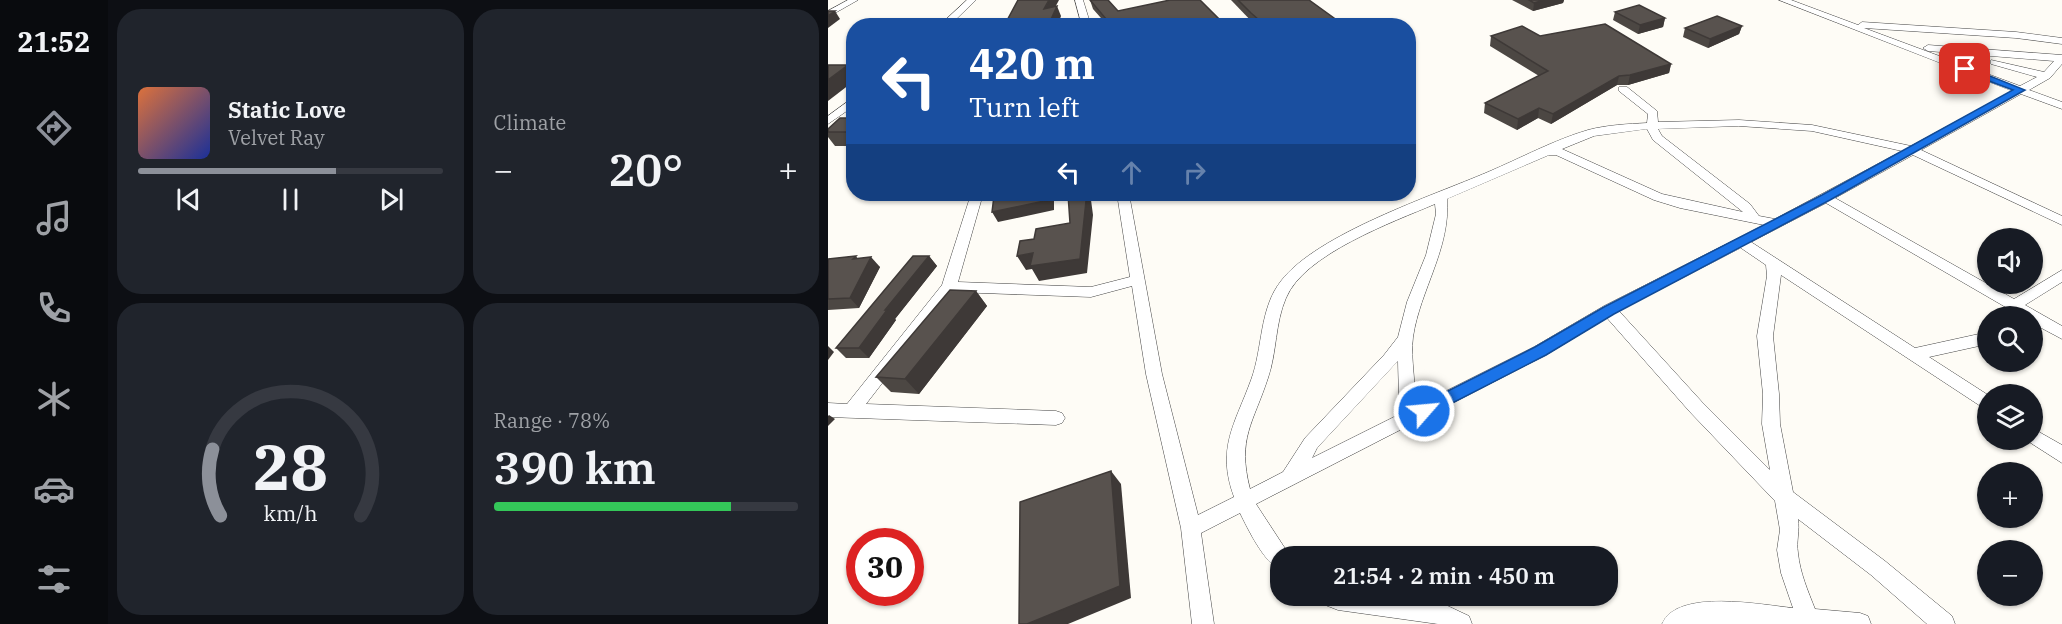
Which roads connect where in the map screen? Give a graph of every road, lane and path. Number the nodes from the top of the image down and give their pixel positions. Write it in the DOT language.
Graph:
graph roads {
  1 [pos="854,0"];
  2 [pos="972,0"];
  3 [pos="1079,0"];
  4 [pos="1783,0"];
  5 [pos="828,14"];
  6 [pos="953,18"];
  7 [pos="1085,18"];
  8 [pos="1846,24"];
  9 [pos="1927,30"];
  10 [pos="2062,41"];
  11 [pos="1907,47"];
  12 [pos="1954,52"];
  13 [pos="2023,56"];
  14 [pos="1978,59"];
  15 [pos="2061,59"];
  16 [pos="2046,76"];
  17 [pos="2003,83"];
  18 [pos="1623,88"];
  19 [pos="2020,90"];
  20 [pos="2062,106"];
  21 [pos="846,107"];
  22 [pos="828,122"];
  23 [pos="1654,125"];
  24 [pos="1912,150"];
  25 [pos="1547,151"];
  26 [pos="1441,197"];
  27 [pos="1826,198"];
  28 [pos="975,201"];
  29 [pos="1124,201"];
  30 [pos="1755,219"];
  31 [pos="2062,221"];
  32 [pos="1776,223"];
  33 [pos="1740,241"];
  34 [pos="1773,262"];
  35 [pos="2062,275"];
  36 [pos="1137,280"];
  37 [pos="949,287"];
  38 [pos="2009,306"];
  39 [pos="2021,306"];
  40 [pos="1609,310"];
  41 [pos="2043,324"];
  42 [pos="2062,333"];
  43 [pos="1405,339"];
  44 [pos="1977,340"];
  45 [pos="1915,354"];
  46 [pos="1977,396"];
  47 [pos="828,410"];
  48 [pos="850,411"];
  49 [pos="1056,418"];
  50 [pos="1404,421"];
  51 [pos="2043,442"];
  52 [pos="2062,455"];
  53 [pos="1289,480"];
  54 [pos="1783,496"];
  55 [pos="1244,502"];
  56 [pos="1191,528"];
  57 [pos="1272,546"];
  58 [pos="1390,606"];
  59 [pos="1810,622"];
  60 [pos="1203,624"];
  61 [pos="1461,624"];
  62 [pos="1673,624"];
  63 [pos="1860,624"];
  64 [pos="1944,624"];
  1 -- 5 [label="street"];
  2 -- 6 [label="street"];
  3 -- 7 [label="street"];
  4 -- 8 [label="street"];
  8 -- 9 [label="street"];
  8 -- 11 [label="street"];
  9 -- 10 [label="street"];
  9 -- 13 [label="street"];
  11 -- 12 [label="street"];
  11 -- 17 [label="street"];
  12 -- 13 [label="street"];
  12 -- 14 [label="street"];
  13 -- 15 [label="street"];
  14 -- 16 [label="street"];
  14 -- 17 [label="street"];
  15 -- 16 [label="street"];
  16 -- 19 [label="street"];
  17 -- 19 [label="street"];
  18 -- 23 [label="street"];
  19 -- 20 [label="street"];
  19 -- 24 [label="street"];
  21 -- 22 [label="street"];
  23 -- 24 [label="street"];
  23 -- 25 [label="street"];
  23 -- 30 [label="street"];
  24 -- 27 [label="street"];
  24 -- 31 [label="street"];
  25 -- 26 [label="street"];
  25 -- 30 [label="street"];
  26 -- 43 [label="street"];
  26 -- 55 [label="street"];
  27 -- 32 [label="street"];
  27 -- 38 [label="street"];
  28 -- 37 [label="street"];
  29 -- 36 [label="street"];
  30 -- 32 [label="street"];
  32 -- 33 [label="street"];
  33 -- 34 [label="street"];
  33 -- 40 [label="street"];
  34 -- 45 [label="street"];
  34 -- 54 [label="street"];
  35 -- 39 [label="street"];
  36 -- 37 [label="street"];
  36 -- 56 [label="street"];
  37 -- 48 [label="street"];
  40 -- 50 [label="street"];
  40 -- 54 [label="street"];
  41 -- 42 [label="street"];
  43 -- 50 [label="street"];
  43 -- 53 [label="street"];
  44 -- 45 [label="street"];
  45 -- 46 [label="street"];
  47 -- 48 [label="street"];
  48 -- 49 [label="street"];
  50 -- 53 [label="street"];
  51 -- 52 [label="street"];
  53 -- 55 [label="street"];
  54 -- 59 [label="street"];
  54 -- 64 [label="street"];
  55 -- 56 [label="street"];
  55 -- 57 [label="street"];
  56 -- 60 [label="street"];
  58 -- 61 [label="street"];
  59 -- 62 [label="street"];
  59 -- 63 [label="street"];
}
